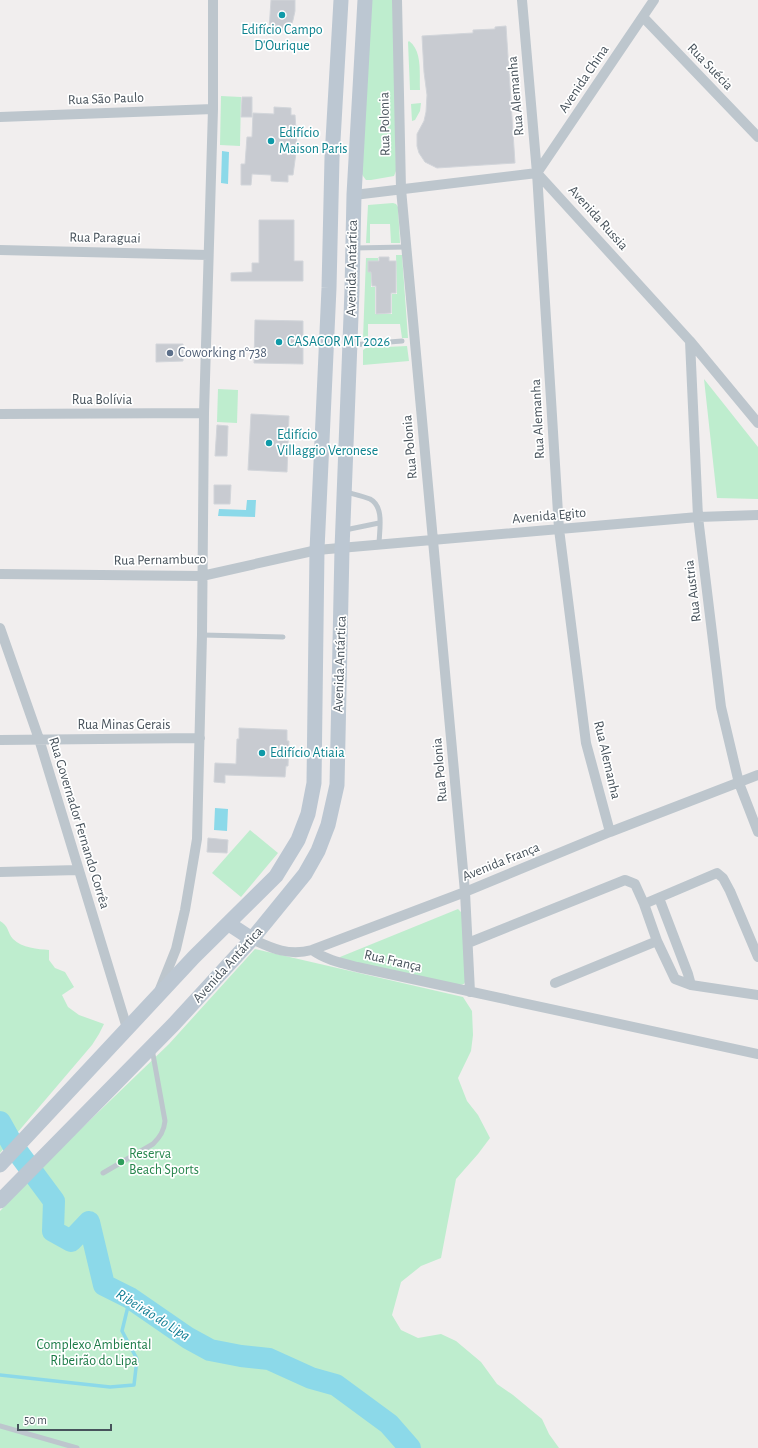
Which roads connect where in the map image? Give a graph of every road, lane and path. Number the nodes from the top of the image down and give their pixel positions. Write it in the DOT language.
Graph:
graph roads {
  1 [pos="213,0"];
  2 [pos="341,0"];
  3 [pos="365,0"];
  4 [pos="397,0"];
  5 [pos="522,0"];
  6 [pos="654,0"];
  7 [pos="643,17"];
  8 [pos="213,109"];
  9 [pos="0,117"];
  10 [pos="758,137"];
  11 [pos="537,173"];
  12 [pos="401,189"];
  13 [pos="354,195"];
  14 [pos="406,247"];
  15 [pos="353,248"];
  16 [pos="0,250"];
  17 [pos="208,255"];
  18 [pos="329,288"];
  19 [pos="352,290"];
  20 [pos="690,341"];
  21 [pos="402,342"];
  22 [pos="350,345"];
  23 [pos="204,413"];
  24 [pos="0,414"];
  25 [pos="758,423"];
  26 [pos="344,492"];
  27 [pos="758,516"];
  28 [pos="698,517"];
  29 [pos="379,523"];
  30 [pos="559,529"];
  31 [pos="343,530"];
  32 [pos="433,540"];
  33 [pos="379,545"];
  34 [pos="342,549"];
  35 [pos="317,550"];
  36 [pos="0,574"];
  37 [pos="202,576"];
  38 [pos="0,628"];
  39 [pos="202,635"];
  40 [pos="283,637"];
  41 [pos="200,738"];
  42 [pos="38,739"];
  43 [pos="0,740"];
  44 [pos="758,775"];
  45 [pos="739,783"];
  46 [pos="610,832"];
  47 [pos="758,832"];
  48 [pos="78,870"];
  49 [pos="0,872"];
  50 [pos="465,892"];
  51 [pos="659,898"];
  52 [pos="644,904"];
  53 [pos="229,924"];
  54 [pos="252,939"];
  55 [pos="657,941"];
  56 [pos="468,943"];
  57 [pos="312,950"];
  58 [pos="758,957"];
  59 [pos="556,983"];
  60 [pos="691,985"];
  61 [pos="470,992"];
  62 [pos="758,995"];
  63 [pos="155,1000"];
  64 [pos="127,1028"];
  65 [pos="152,1046"];
  66 [pos="758,1054"];
  67 [pos="0,1165"];
  68 [pos="103,1173"];
  69 [pos="2,1200"];
  70 [pos="0,1426"];
  71 [pos="77,1448"];
  1 -- 8 [label="street"];
  2 -- 18 [label="main road, Avenida Antártica"];
  3 -- 13 [label="main road, Avenida Antártica"];
  4 -- 12 [label="street, Rua Polonia"];
  5 -- 11 [label="street, Rua Alemanha"];
  6 -- 7 [label="street, Avenida China"];
  7 -- 10 [label="street, Rua Suécia"];
  7 -- 11 [label="street, Avenida China"];
  8 -- 9 [label="street, Rua São Paulo"];
  8 -- 17 [label="street"];
  11 -- 12 [label="street"];
  11 -- 20 [label="street, Avenida Russia"];
  11 -- 30 [label="street, Rua Alemanha"];
  12 -- 13 [label="street"];
  12 -- 14 [label="street, Rua Polonia"];
  13 -- 15 [label="main road, Avenida Antártica"];
  14 -- 15 [label="lane"];
  14 -- 32 [label="street, Rua Polonia"];
  15 -- 19 [label="main road, Avenida Antártica"];
  16 -- 17 [label="street, Rua Paraguai"];
  17 -- 23 [label="street"];
  18 -- 19 [label="main road"];
  18 -- 35 [label="main road, Avenida Antártica"];
  19 -- 22 [label="main road, Avenida Antártica"];
  20 -- 25 [label="street, Avenida Russia"];
  20 -- 28 [label="street, Rua Austria"];
  21 -- 22 [label="lane"];
  22 -- 26 [label="main road, Avenida Antártica"];
  23 -- 24 [label="street, Rua Bolívia"];
  23 -- 37 [label="street"];
  26 -- 29 [label="lane"];
  26 -- 31 [label="main road, Avenida Antártica"];
  27 -- 28 [label="street, Avenida Egito"];
  28 -- 30 [label="street, Avenida Egito"];
  28 -- 45 [label="street, Rua Austria"];
  29 -- 31 [label="lane"];
  29 -- 33 [label="lane"];
  30 -- 32 [label="street, Avenida Egito"];
  30 -- 46 [label="street, Rua Alemanha"];
  31 -- 34 [label="main road, Avenida Antártica"];
  32 -- 33 [label="street, Avenida Egito"];
  32 -- 50 [label="street, Rua Polonia"];
  33 -- 34 [label="street, Avenida Egito"];
  34 -- 35 [label="street, Rua Pernambuco"];
  34 -- 54 [label="main road, Avenida Antártica"];
  35 -- 37 [label="street, Rua Pernambuco"];
  35 -- 53 [label="main road, Avenida Antártica"];
  36 -- 37 [label="street, Rua Pernambuco"];
  37 -- 39 [label="street"];
  38 -- 42 [label="street, Rua Governador Fernando Corrêa"];
  39 -- 40 [label="lane"];
  39 -- 41 [label="street"];
  41 -- 42 [label="street, Rua Minas Gerais"];
  41 -- 63 [label="street"];
  42 -- 43 [label="street, Rua Minas Gerais"];
  42 -- 48 [label="street, Rua Governador Fernando Corrêa"];
  44 -- 45 [label="street, Avenida França"];
  45 -- 46 [label="street, Avenida França"];
  45 -- 47 [label="street, Rua Austria"];
  46 -- 50 [label="street, Avenida França"];
  48 -- 49 [label="street"];
  48 -- 64 [label="street, Rua Governador Fernando Corrêa"];
  50 -- 56 [label="street"];
  50 -- 57 [label="street, Avenida França"];
  51 -- 52 [label="street"];
  51 -- 58 [label="street"];
  51 -- 60 [label="street"];
  52 -- 55 [label="street"];
  52 -- 56 [label="street"];
  53 -- 54 [label="main road"];
  53 -- 63 [label="main road, Avenida Antártica"];
  54 -- 57 [label="street, Avenida França"];
  54 -- 65 [label="main road, Avenida Antártica"];
  55 -- 59 [label="street"];
  55 -- 60 [label="street"];
  56 -- 61 [label="street"];
  57 -- 61 [label="street, Rua França"];
  60 -- 62 [label="street"];
  61 -- 66 [label="street, Rua França"];
  63 -- 64 [label="main road, Avenida Antártica"];
  64 -- 67 [label="main road, Avenida Antártica"];
  65 -- 68 [label="lane"];
  65 -- 69 [label="main road, Avenida Antártica"];
  70 -- 71 [label="lane"];
}
